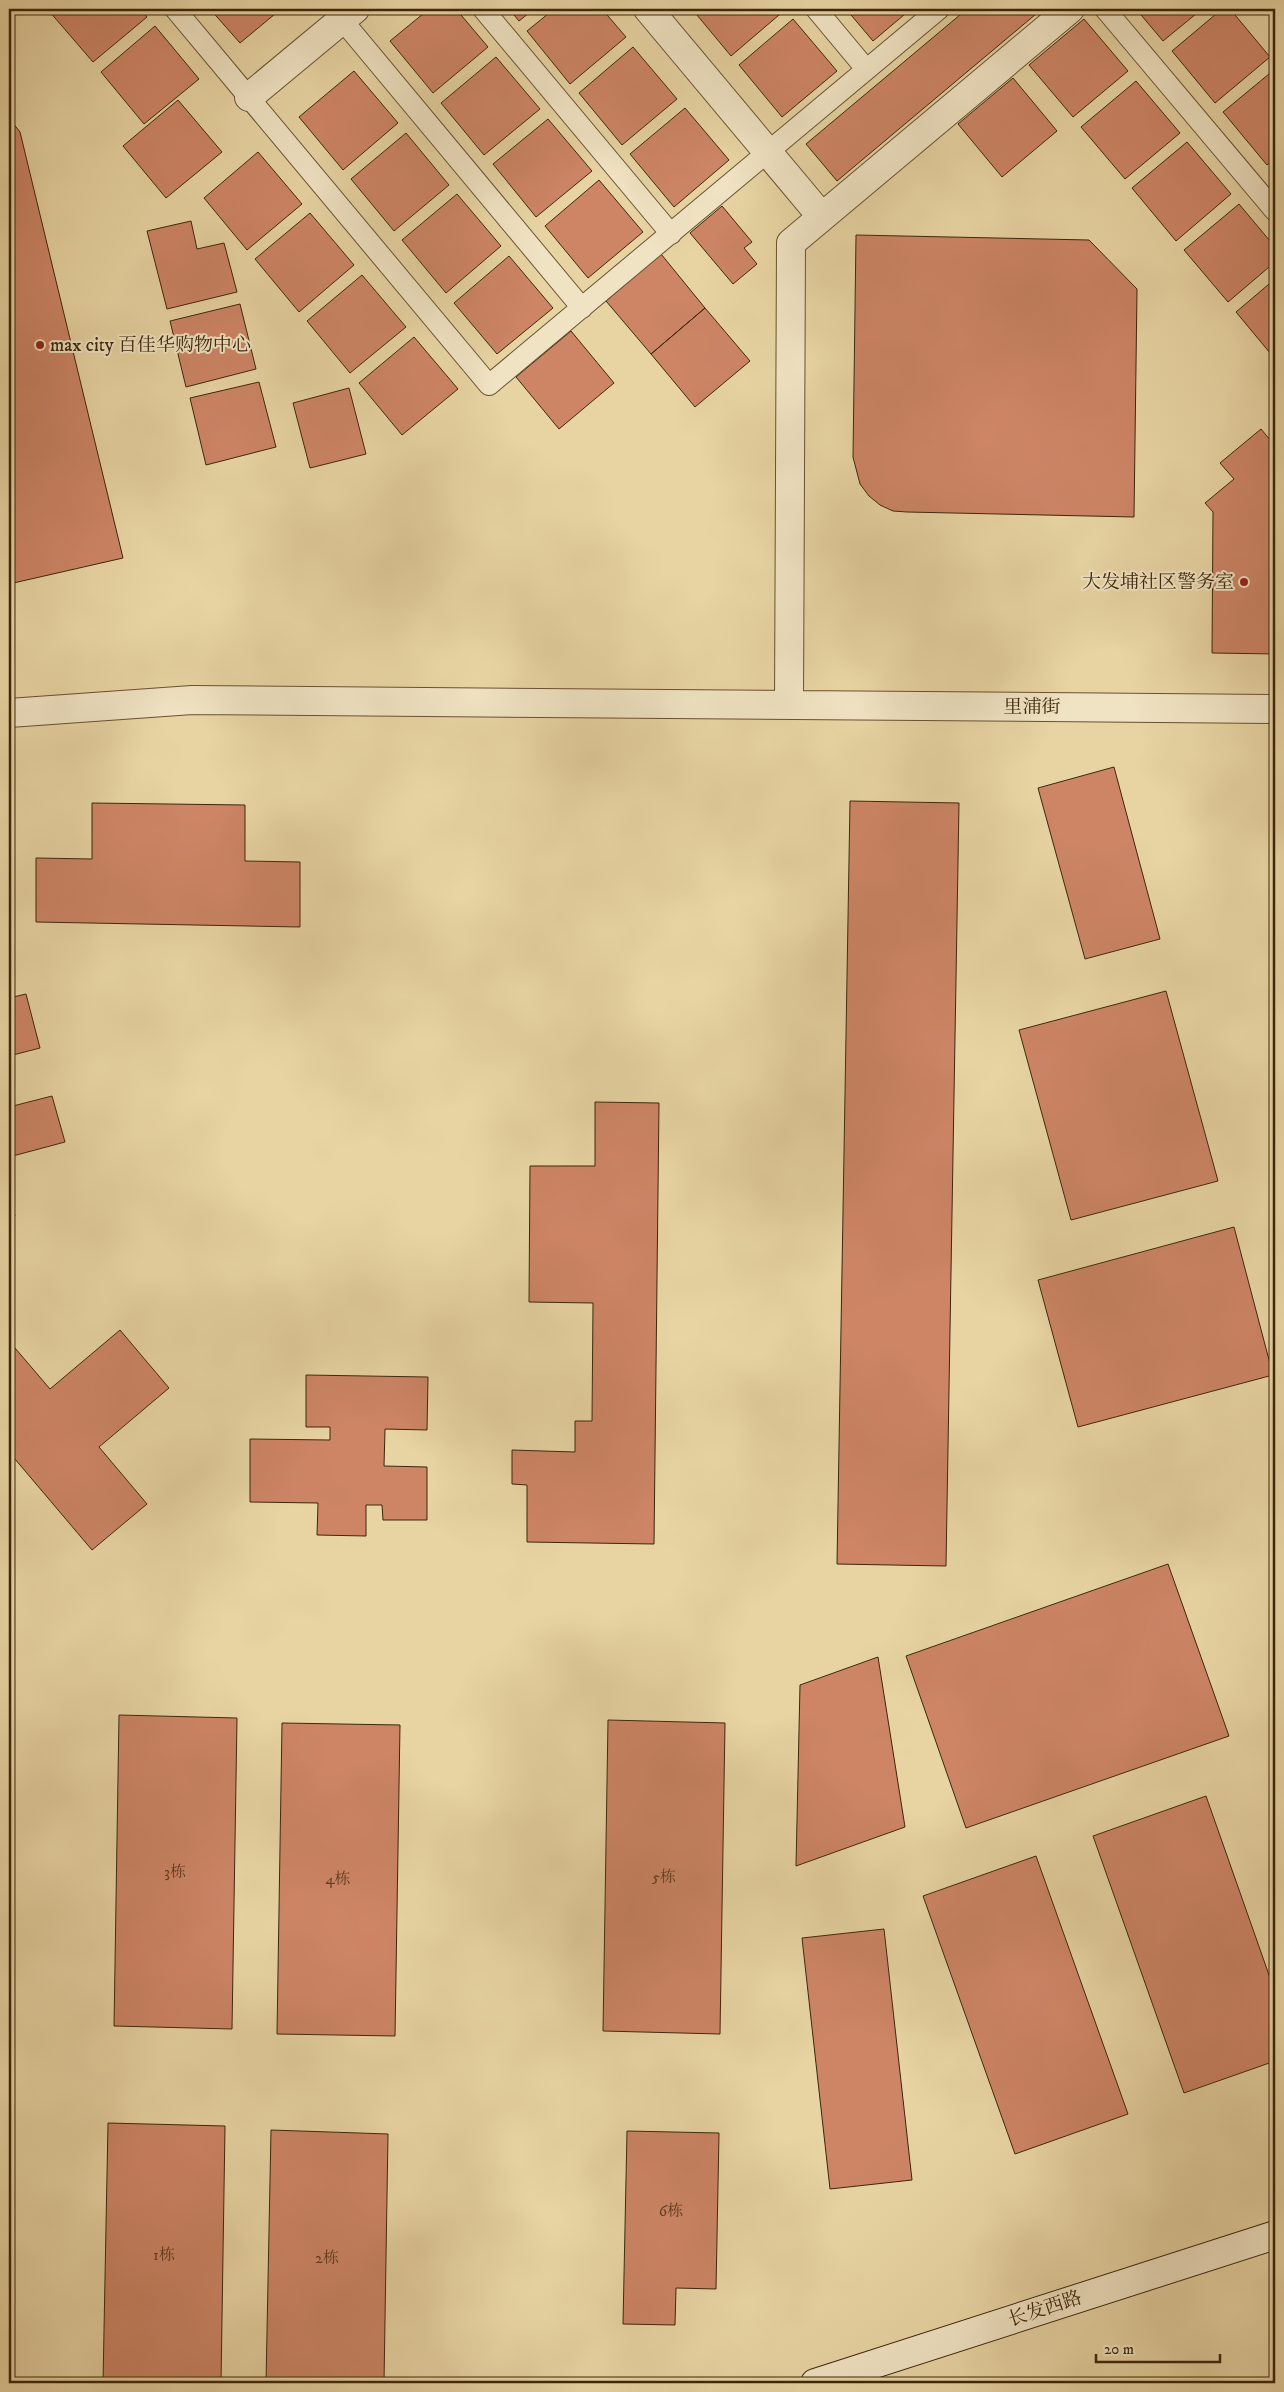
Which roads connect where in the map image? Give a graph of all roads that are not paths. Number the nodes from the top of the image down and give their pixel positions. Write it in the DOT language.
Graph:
graph roads {
  1 [pos="175,9"];
  2 [pos="483,9"];
  3 [pos="648,9"];
  4 [pos="816,9"];
  5 [pos="939,9"];
  6 [pos="1070,9"];
  7 [pos="1106,9"];
  8 [pos="343,12"];
  9 [pos="866,70"];
  10 [pos="249,97"];
  11 [pos="768,153"];
  12 [pos="1275,211"];
  13 [pos="822,217"];
  14 [pos="671,234"];
  15 [pos="582,308"];
  16 [pos="789,705"];
  17 [pos="1275,709"];
  18 [pos="9,713"];
  19 [pos="1275,2235"];
  20 [pos="815,2383"];
  1 -- 10 [label="lane"];
  2 -- 14 [label="lane"];
  3 -- 11 [label="street"];
  4 -- 9 [label="lane"];
  5 -- 9 [label="lane"];
  6 -- 13 [label="street"];
  7 -- 12 [label="lane"];
  8 -- 10 [label="street"];
  8 -- 15 [label="lane"];
  9 -- 11 [label="lane"];
  10 -- 15 [label="lane"];
  11 -- 13 [label="street"];
  11 -- 14 [label="lane"];
  13 -- 16 [label="street"];
  14 -- 15 [label="lane"];
  16 -- 17 [label="street, 里浦街"];
  16 -- 18 [label="street, 里浦街"];
  19 -- 20 [label="street, 长发西路"];
}
